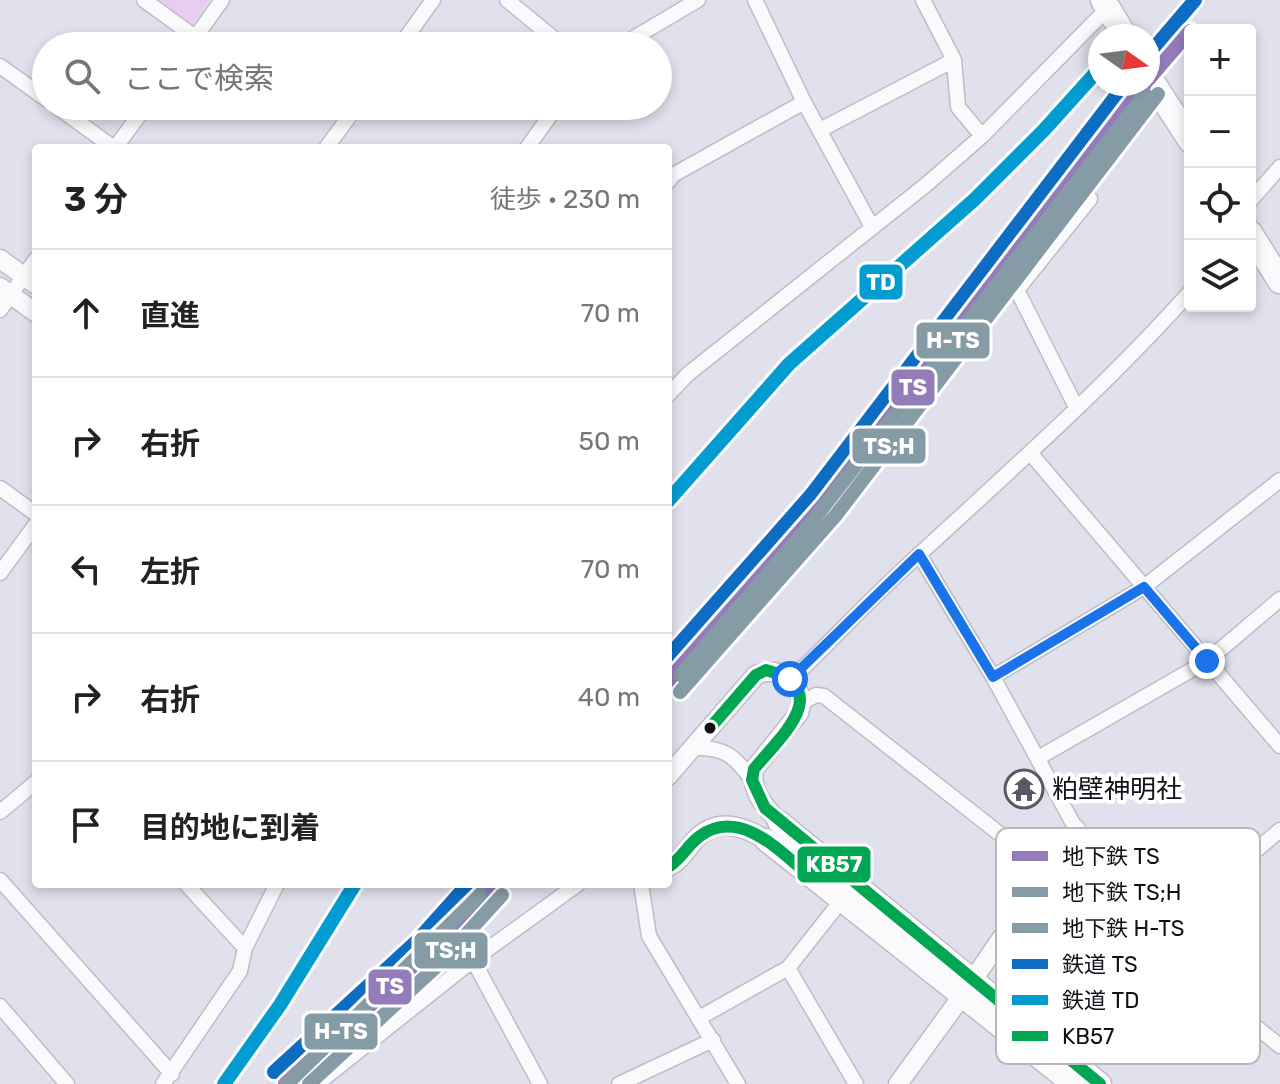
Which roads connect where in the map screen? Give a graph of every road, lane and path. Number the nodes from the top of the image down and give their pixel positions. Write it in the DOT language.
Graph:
graph roads {
  1 [pos="144,0"];
  2 [pos="222,0"];
  3 [pos="433,0"];
  4 [pos="507,0"];
  5 [pos="698,0"];
  6 [pos="755,0"];
  7 [pos="923,0"];
  8 [pos="1106,4"];
  9 [pos="1118,24"];
  10 [pos="181,32"];
  11 [pos="199,32"];
  12 [pos="410,32"];
  13 [pos="546,32"];
  14 [pos="644,32"];
  15 [pos="954,60"];
  16 [pos="0,66"];
  17 [pos="32,89"];
  18 [pos="1160,94"];
  19 [pos="804,102"];
  20 [pos="76,120"];
  21 [pos="136,120"];
  22 [pos="347,120"];
  23 [pos="547,120"];
  24 [pos="820,130"];
  25 [pos="1184,131"];
  26 [pos="982,136"];
  27 [pos="109,144"];
  28 [pos="118,144"];
  29 [pos="329,144"];
  30 [pos="530,144"];
  31 [pos="1280,167"];
  32 [pos="672,176"];
  33 [pos="1256,194"];
  34 [pos="1090,199"];
  35 [pos="872,227"];
  36 [pos="1254,240"];
  37 [pos="0,259"];
  38 [pos="30,280"];
  39 [pos="1280,281"];
  40 [pos="4,297"];
  41 [pos="1184,299"];
  42 [pos="32,311"];
  43 [pos="672,391"];
  44 [pos="1076,407"];
  45 [pos="1031,454"];
  46 [pos="1280,480"];
  47 [pos="0,488"];
  48 [pos="32,511"];
  49 [pos="32,529"];
  50 [pos="919,554"];
  51 [pos="0,573"];
  52 [pos="1144,587"];
  53 [pos="1280,599"];
  54 [pos="1207,661"];
  55 [pos="993,677"];
  56 [pos="790,679"];
  57 [pos="803,702"];
  58 [pos="1280,746"];
  59 [pos="693,748"];
  60 [pos="1038,758"];
  61 [pos="672,772"];
  62 [pos="752,780"];
  63 [pos="32,785"];
  64 [pos="0,812"];
  65 [pos="1075,828"];
  66 [pos="1280,830"];
  67 [pos="772,831"];
  68 [pos="996,831"];
  69 [pos="1260,847"];
  70 [pos="672,865"];
  71 [pos="0,880"];
  72 [pos="190,888"];
  73 [pos="275,888"];
  74 [pos="572,888"];
  75 [pos="642,888"];
  76 [pos="841,901"];
  77 [pos="996,947"];
  78 [pos="245,948"];
  79 [pos="473,960"];
  80 [pos="788,968"];
  81 [pos="968,988"];
  82 [pos="0,1006"];
  83 [pos="996,1007"];
  84 [pos="996,1014"];
  85 [pos="699,1018"];
  86 [pos="1260,1030"];
  87 [pos="713,1040"];
  88 [pos="1280,1046"];
  89 [pos="1051,1064"];
  90 [pos="1075,1064"];
  91 [pos="167,1079"];
  92 [pos="67,1084"];
  93 [pos="317,1084"];
  94 [pos="540,1084"];
  95 [pos="619,1084"];
  96 [pos="738,1084"];
  97 [pos="856,1084"];
  98 [pos="898,1084"];
  99 [pos="1073,1084"];
  100 [pos="1100,1084"];
  1 -- 10 [label="street"];
  2 -- 11 [label="street"];
  3 -- 12 [label="street"];
  4 -- 13 [label="street"];
  5 -- 14 [label="street"];
  6 -- 19 [label="street"];
  7 -- 15 [label="street"];
  8 -- 9 [label="main road"];
  8 -- 26 [label="street"];
  15 -- 24 [label="street"];
  15 -- 26 [label="street"];
  16 -- 17 [label="street"];
  18 -- 25 [label="main road"];
  19 -- 24 [label="street"];
  19 -- 32 [label="street"];
  20 -- 27 [label="street"];
  21 -- 28 [label="street"];
  22 -- 29 [label="street"];
  23 -- 30 [label="street"];
  24 -- 35 [label="street"];
  26 -- 35 [label="street"];
  31 -- 33 [label="street"];
  34 -- 44 [label="street"];
  35 -- 43 [label="street"];
  36 -- 39 [label="main road"];
  37 -- 38 [label="street"];
  38 -- 40 [label="street"];
  40 -- 42 [label="street"];
  41 -- 44 [label="street"];
  44 -- 45 [label="street"];
  45 -- 50 [label="street"];
  45 -- 52 [label="street"];
  46 -- 52 [label="street"];
  47 -- 48 [label="street"];
  49 -- 51 [label="street"];
  50 -- 55 [label="street"];
  50 -- 56 [label="street"];
  52 -- 54 [label="street"];
  52 -- 55 [label="street"];
  53 -- 54 [label="street"];
  54 -- 58 [label="street"];
  54 -- 60 [label="street"];
  55 -- 60 [label="street"];
  56 -- 57 [label="street"];
  56 -- 59 [label="street"];
  57 -- 62 [label="street"];
  57 -- 68 [label="street"];
  59 -- 61 [label="street"];
  59 -- 62 [label="street"];
  60 -- 65 [label="street"];
  62 -- 67 [label="street"];
  63 -- 64 [label="street"];
  66 -- 69 [label="street"];
  67 -- 70 [label="street"];
  67 -- 76 [label="main road"];
  67 -- 81 [label="main road"];
  71 -- 91 [label="street"];
  72 -- 78 [label="street"];
  73 -- 78 [label="street"];
  74 -- 79 [label="street"];
  75 -- 85 [label="street"];
  76 -- 80 [label="street"];
  76 -- 81 [label="main road"];
  77 -- 81 [label="street"];
  78 -- 91 [label="street"];
  79 -- 93 [label="street"];
  79 -- 94 [label="street"];
  80 -- 85 [label="street"];
  80 -- 97 [label="street"];
  81 -- 83 [label="main road"];
  81 -- 84 [label="main road"];
  81 -- 98 [label="street"];
  82 -- 92 [label="street"];
  85 -- 87 [label="street"];
  86 -- 88 [label="street"];
  87 -- 95 [label="street"];
  87 -- 96 [label="street"];
  89 -- 99 [label="main road"];
  90 -- 100 [label="main road"];
}
